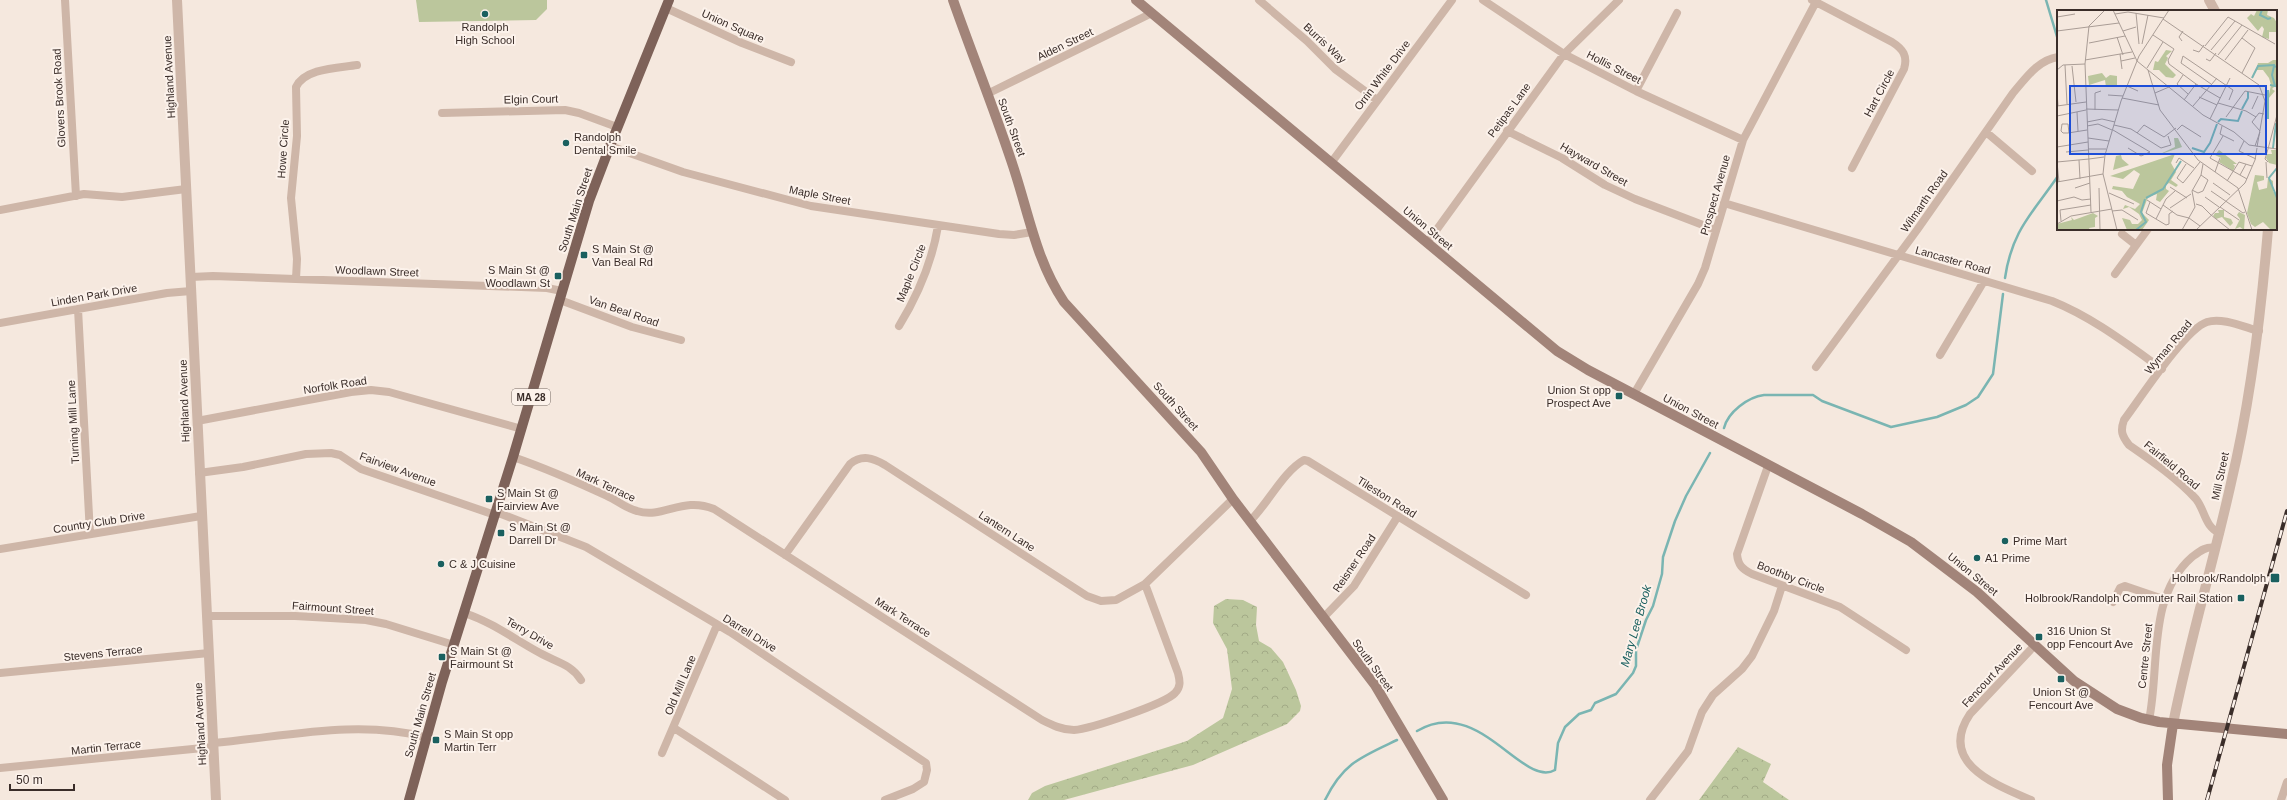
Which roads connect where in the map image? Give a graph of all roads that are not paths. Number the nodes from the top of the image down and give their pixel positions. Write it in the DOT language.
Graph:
graph roads {
  1 [pos="65,0"];
  2 [pos="177,0"];
  3 [pos="953,0"];
  4 [pos="1136,0"];
  5 [pos="1259,0"];
  6 [pos="1452,0"];
  7 [pos="1483,0"];
  8 [pos="1619,0"];
  9 [pos="2209,0"];
  10 [pos="1815,1"];
  11 [pos="668,4"];
  12 [pos="2214,10"];
  13 [pos="1677,12"];
  14 [pos="1152,13"];
  15 [pos="1564,54"];
  16 [pos="2057,57"];
  17 [pos="791,62"];
  18 [pos="357,65"];
  19 [pos="1636,91"];
  20 [pos="987,94"];
  21 [pos="1377,100"];
  22 [pos="442,113"];
  23 [pos="617,127"];
  24 [pos="1507,131"];
  25 [pos="1986,132"];
  26 [pos="1743,140"];
  27 [pos="610,146"];
  28 [pos="1331,163"];
  29 [pos="1852,168"];
  30 [pos="2032,170"];
  31 [pos="186,189"];
  32 [pos="76,196"];
  33 [pos="1724,203"];
  34 [pos="0,210"];
  35 [pos="938,226"];
  36 [pos="1716,230"];
  37 [pos="2147,230"];
  38 [pos="2268,230"];
  39 [pos="1032,232"];
  40 [pos="2122,234"];
  41 [pos="1427,243"];
  42 [pos="2136,245"];
  43 [pos="1898,255"];
  44 [pos="2114,274"];
  45 [pos="190,277"];
  46 [pos="296,279"];
  47 [pos="1984,281"];
  48 [pos="191,291"];
  49 [pos="561,295"];
  50 [pos="78,309"];
  51 [pos="0,323"];
  52 [pos="899,326"];
  53 [pos="2259,331"];
  54 [pos="681,340"];
  55 [pos="1940,355"];
  56 [pos="1816,367"];
  57 [pos="2162,369"];
  58 [pos="1634,394"];
  59 [pos="197,421"];
  60 [pos="522,429"];
  61 [pos="2122,434"];
  62 [pos="513,457"];
  63 [pos="1768,466"];
  64 [pos="199,473"];
  65 [pos="1233,498"];
  66 [pos="496,514"];
  67 [pos="201,516"];
  68 [pos="1398,516"];
  69 [pos="1251,520"];
  70 [pos="2220,533"];
  71 [pos="90,534"];
  72 [pos="2216,548"];
  73 [pos="0,549"];
  74 [pos="785,555"];
  75 [pos="1145,584"];
  76 [pos="1782,586"];
  77 [pos="1526,594"];
  78 [pos="2166,600"];
  79 [pos="2113,602"];
  80 [pos="464,613"];
  81 [pos="207,616"];
  82 [pos="1323,618"];
  83 [pos="717,625"];
  84 [pos="454,645"];
  85 [pos="2035,645"];
  86 [pos="1906,650"];
  87 [pos="209,653"];
  88 [pos="0,673"];
  89 [pos="581,680"];
  90 [pos="2149,720"];
  91 [pos="2173,724"];
  92 [pos="674,728"];
  93 [pos="2287,734"];
  94 [pos="426,737"];
  95 [pos="213,745"];
  96 [pos="662,753"];
  97 [pos="0,768"];
  98 [pos="2287,782"];
  99 [pos="216,800"];
  100 [pos="409,800"];
  101 [pos="785,800"];
  102 [pos="885,800"];
  103 [pos="1443,800"];
  104 [pos="1650,800"];
  105 [pos="2031,800"];
  106 [pos="2168,800"];
  107 [pos="2281,800"];
  1 -- 32 [label="street, Glovers Brook Road"];
  2 -- 31 [label="street, Highland Avenue"];
  3 -- 20 [label="main road, South Street"];
  4 -- 14 [label="main road, Union Street"];
  5 -- 21 [label="street, Burris Way"];
  6 -- 21 [label="street, Orrin White Drive"];
  7 -- 15 [label="street, Hollis Street"];
  8 -- 15 [label="street, Petipas Lane"];
  9 -- 12 [label="street"];
  10 -- 26 [label="street, Prospect Avenue"];
  10 -- 29 [label="street, Hart Circle"];
  11 -- 17 [label="street, Union Square"];
  11 -- 23 [label="main road, South Main Street / MA 28"];
  13 -- 19 [label="street"];
  14 -- 20 [label="street, Alden Street"];
  14 -- 28 [label="main road, Union Street"];
  15 -- 19 [label="street, Hollis Street"];
  15 -- 24 [label="street, Petipas Lane"];
  16 -- 25 [label="street, Wilmarth Road"];
  18 -- 46 [label="street, Howe Circle"];
  19 -- 26 [label="street, Hollis Street"];
  20 -- 39 [label="main road, South Street"];
  21 -- 28 [label="street, Orrin White Drive"];
  22 -- 23 [label="street, Elgin Court"];
  23 -- 27 [label="main road, South Main Street / MA 28"];
  24 -- 36 [label="street, Hayward Street"];
  24 -- 41 [label="street, Petipas Lane"];
  25 -- 30 [label="street"];
  25 -- 43 [label="street, Wilmarth Road"];
  26 -- 33 [label="street, Prospect Avenue"];
  27 -- 35 [label="street, Maple Street"];
  27 -- 49 [label="main road, South Main Street / MA 28"];
  28 -- 41 [label="main road, Union Street"];
  31 -- 32 [label="street"];
  31 -- 45 [label="street, Highland Avenue"];
  32 -- 34 [label="street"];
  33 -- 36 [label="street, Prospect Avenue"];
  33 -- 43 [label="street, Lancaster Road"];
  35 -- 39 [label="street, Maple Street"];
  35 -- 52 [label="street, Maple Circle"];
  36 -- 58 [label="street, Prospect Avenue"];
  37 -- 42 [label="street"];
  38 -- 53 [label="street, Mill Street"];
  39 -- 65 [label="main road, South Street"];
  40 -- 42 [label="street"];
  41 -- 58 [label="main road, Union Street"];
  42 -- 44 [label="street"];
  43 -- 47 [label="street, Lancaster Road"];
  43 -- 56 [label="street, Wilmarth Road"];
  45 -- 46 [label="street, Woodlawn Street"];
  45 -- 48 [label="street, Highland Avenue"];
  46 -- 49 [label="street, Woodlawn Street"];
  47 -- 55 [label="street"];
  47 -- 57 [label="street, Lancaster Road"];
  48 -- 50 [label="street, Linden Park Drive"];
  48 -- 59 [label="street, Highland Avenue"];
  49 -- 54 [label="street, Van Beal Road"];
  49 -- 60 [label="main road, South Main Street / MA 28"];
  50 -- 51 [label="street, Linden Park Drive"];
  50 -- 71 [label="street, Turning Mill Lane"];
  53 -- 57 [label="street, Wyman Road"];
  53 -- 70 [label="street, Mill Street"];
  57 -- 61 [label="street, Wyman Road"];
  58 -- 63 [label="main road, Union Street"];
  59 -- 60 [label="street, Norfolk Road"];
  59 -- 64 [label="street, Highland Avenue"];
  60 -- 62 [label="main road, South Main Street / MA 28"];
  61 -- 70 [label="street, Fairfield Road"];
  62 -- 66 [label="main road, South Main Street / MA 28"];
  62 -- 74 [label="street, Mark Terrace"];
  63 -- 76 [label="street, Boothby Circle"];
  63 -- 85 [label="main road, Union Street"];
  64 -- 66 [label="street, Fairview Avenue"];
  64 -- 67 [label="street, Highland Avenue"];
  65 -- 69 [label="main road, South Street"];
  65 -- 75 [label="street, Lantern Lane"];
  66 -- 80 [label="main road, South Main Street / MA 28"];
  66 -- 83 [label="street, Darrell Drive"];
  67 -- 71 [label="street, Country Club Drive"];
  67 -- 81 [label="street, Highland Avenue"];
  68 -- 69 [label="street, Tileston Road"];
  68 -- 77 [label="street, Tileston Road"];
  68 -- 82 [label="street, Reisner Road"];
  69 -- 82 [label="main road, South Street"];
  70 -- 72 [label="street, Mill Street"];
  71 -- 73 [label="street, Country Club Drive"];
  72 -- 78 [label="street, Centre Street"];
  72 -- 91 [label="street, Mill Street"];
  74 -- 75 [label="street, Lantern Lane"];
  74 -- 75 [label="street, Mark Terrace"];
  76 -- 86 [label="street, Boothby Circle"];
  76 -- 104 [label="street"];
  78 -- 79 [label="street"];
  78 -- 90 [label="street, Centre Street"];
  80 -- 84 [label="main road, South Main Street / MA 28"];
  80 -- 89 [label="street, Terry Drive"];
  81 -- 84 [label="street, Fairmount Street"];
  81 -- 87 [label="street, Highland Avenue"];
  82 -- 103 [label="main road, South Street"];
  83 -- 92 [label="street, Old Mill Lane"];
  83 -- 102 [label="street, Darrell Drive"];
  84 -- 94 [label="main road, South Main Street / MA 28"];
  85 -- 90 [label="main road, Union Street"];
  85 -- 105 [label="street, Fencourt Avenue"];
  87 -- 88 [label="street, Stevens Terrace"];
  87 -- 95 [label="street, Highland Avenue"];
  90 -- 91 [label="main road, Union Street"];
  91 -- 93 [label="main road, Union Street"];
  91 -- 106 [label="main road"];
  92 -- 96 [label="street, Old Mill Lane"];
  92 -- 101 [label="street"];
  94 -- 95 [label="street, Martin Terrace"];
  94 -- 100 [label="main road, South Main Street / MA 28"];
  95 -- 97 [label="street, Martin Terrace"];
  95 -- 99 [label="street, Highland Avenue"];
  98 -- 107 [label="street"];
}
